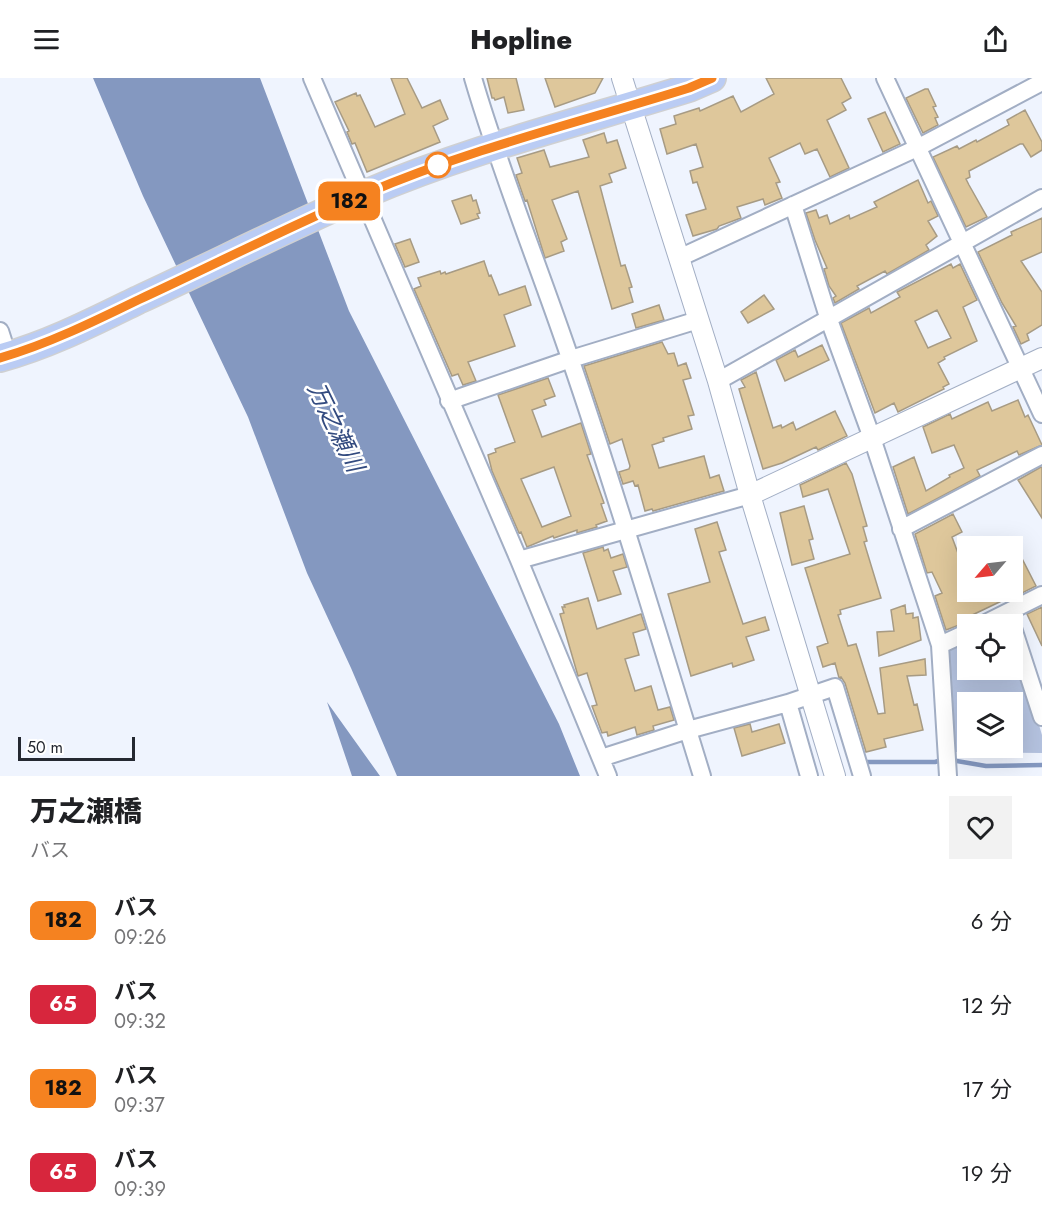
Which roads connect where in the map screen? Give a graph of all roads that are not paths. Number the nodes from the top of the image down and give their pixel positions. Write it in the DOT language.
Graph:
graph roads {
  1 [pos="312,78"];
  2 [pos="473,78"];
  3 [pos="622,78"];
  4 [pos="712,78"];
  5 [pos="885,78"];
  6 [pos="1042,82"];
  7 [pos="630,106"];
  8 [pos="493,146"];
  9 [pos="917,148"];
  10 [pos="359,197"];
  11 [pos="1042,198"];
  12 [pos="793,205"];
  13 [pos="963,244"];
  14 [pos="678,258"];
  15 [pos="828,317"];
  16 [pos="698,320"];
  17 [pos="8,349"];
  18 [pos="1042,358"];
  19 [pos="571,359"];
  20 [pos="1021,368"];
  21 [pos="718,381"];
  22 [pos="449,401"];
  23 [pos="1042,414"];
  24 [pos="872,438"];
  25 [pos="1042,455"];
  26 [pos="750,495"];
  27 [pos="901,529"];
  28 [pos="627,530"];
  29 [pos="519,560"];
  30 [pos="1042,595"];
  31 [pos="1018,614"];
  32 [pos="957,637"];
  33 [pos="940,645"];
  34 [pos="1023,658"];
  35 [pos="811,696"];
  36 [pos="788,703"];
  37 [pos="1042,717"];
  38 [pos="688,730"];
  39 [pos="601,758"];
  40 [pos="947,765"];
  41 [pos="832,767"];
  42 [pos="608,776"];
  43 [pos="702,776"];
  44 [pos="809,776"];
  45 [pos="862,776"];
  1 -- 10 [label="street"];
  2 -- 8 [label="street"];
  3 -- 7 [label="street"];
  4 -- 7 [label="highway"];
  5 -- 9 [label="street"];
  6 -- 9 [label="street"];
  7 -- 8 [label="highway"];
  7 -- 14 [label="street"];
  8 -- 10 [label="highway"];
  8 -- 19 [label="street"];
  9 -- 12 [label="street"];
  9 -- 13 [label="street"];
  10 -- 17 [label="highway"];
  10 -- 22 [label="street"];
  11 -- 13 [label="street"];
  12 -- 14 [label="street"];
  12 -- 15 [label="street"];
  13 -- 15 [label="street"];
  13 -- 20 [label="street"];
  14 -- 16 [label="street"];
  15 -- 21 [label="street"];
  15 -- 24 [label="street"];
  16 -- 19 [label="street"];
  16 -- 21 [label="street"];
  18 -- 20 [label="street"];
  19 -- 22 [label="street"];
  19 -- 28 [label="street"];
  20 -- 23 [label="street"];
  20 -- 24 [label="street"];
  21 -- 26 [label="street"];
  22 -- 29 [label="street"];
  24 -- 26 [label="street"];
  24 -- 27 [label="street"];
  25 -- 27 [label="street"];
  26 -- 28 [label="street"];
  26 -- 35 [label="street"];
  27 -- 33 [label="street"];
  28 -- 29 [label="street"];
  28 -- 38 [label="street"];
  29 -- 39 [label="street"];
  30 -- 31 [label="street"];
  32 -- 33 [label="street"];
  33 -- 40 [label="street"];
  34 -- 37 [label="street"];
  35 -- 36 [label="street"];
  35 -- 41 [label="street"];
  35 -- 45 [label="street"];
  36 -- 38 [label="street"];
  36 -- 44 [label="street"];
  38 -- 39 [label="street"];
  38 -- 43 [label="street"];
  39 -- 42 [label="street"];
}
